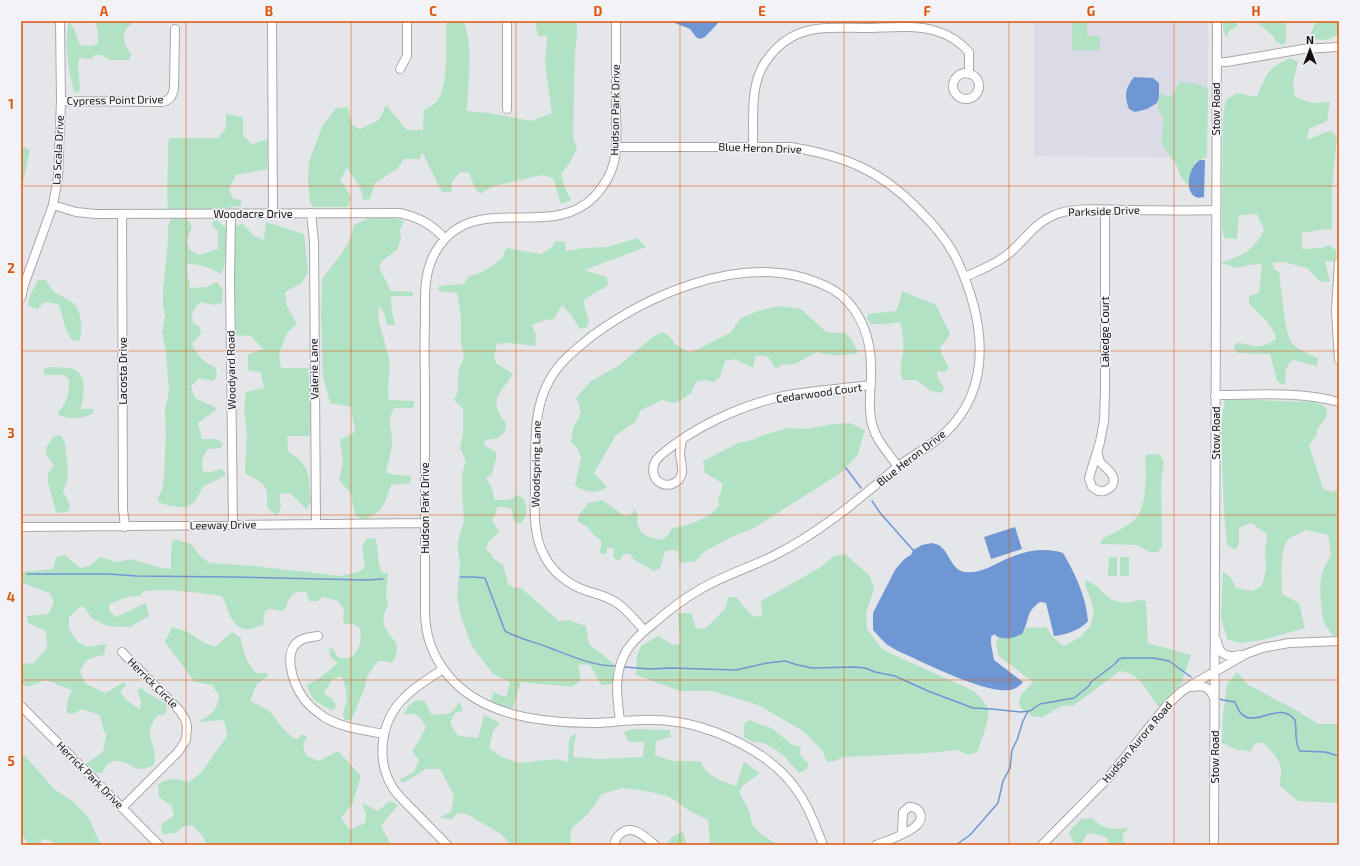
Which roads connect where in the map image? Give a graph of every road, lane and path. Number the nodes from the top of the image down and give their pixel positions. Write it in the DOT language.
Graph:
graph roads {
  1 [pos="60,21"];
  2 [pos="272,21"];
  3 [pos="407,21"];
  4 [pos="507,21"];
  5 [pos="616,21"];
  6 [pos="1217,21"];
  7 [pos="175,29"];
  8 [pos="1339,47"];
  9 [pos="1216,62"];
  10 [pos="400,68"];
  11 [pos="969,74"];
  12 [pos="61,101"];
  13 [pos="507,109"];
  14 [pos="617,147"];
  15 [pos="753,147"];
  16 [pos="53,205"];
  17 [pos="1105,210"];
  18 [pos="1216,210"];
  19 [pos="231,214"];
  20 [pos="273,214"];
  21 [pos="312,214"];
  22 [pos="122,215"];
  23 [pos="445,239"];
  24 [pos="1339,262"];
  25 [pos="965,276"];
  26 [pos="22,284"];
  27 [pos="21,298"];
  28 [pos="1339,360"];
  29 [pos="870,385"];
  30 [pos="1215,395"];
  31 [pos="1339,402"];
  32 [pos="682,440"];
  33 [pos="1098,453"];
  34 [pos="898,467"];
  35 [pos="425,523"];
  36 [pos="316,524"];
  37 [pos="233,525"];
  38 [pos="125,526"];
  39 [pos="21,527"];
  40 [pos="644,630"];
  41 [pos="1215,633"];
  42 [pos="318,636"];
  43 [pos="1339,641"];
  44 [pos="122,652"];
  45 [pos="1246,654"];
  46 [pos="443,669"];
  47 [pos="1215,671"];
  48 [pos="1187,688"];
  49 [pos="1215,701"];
  50 [pos="21,706"];
  51 [pos="620,721"];
  52 [pos="384,734"];
  53 [pos="122,808"];
  54 [pos="902,834"];
  55 [pos="159,845"];
  56 [pos="447,845"];
  57 [pos="614,845"];
  58 [pos="655,845"];
  59 [pos="823,845"];
  60 [pos="876,845"];
  61 [pos="1042,845"];
  62 [pos="1214,845"];
  1 -- 12 [label="street, La Scala Drive"];
  2 -- 20 [label="street"];
  3 -- 10 [label="street"];
  4 -- 13 [label="street"];
  5 -- 14 [label="street, Hudson Park Drive"];
  6 -- 9 [label="street, Stow Road"];
  7 -- 12 [label="street, Cypress Point Drive"];
  8 -- 9 [label="street"];
  9 -- 18 [label="street, Stow Road"];
  11 -- 15 [label="street"];
  12 -- 16 [label="street, La Scala Drive"];
  14 -- 15 [label="street, Blue Heron Drive"];
  14 -- 23 [label="street, Hudson Park Drive"];
  15 -- 25 [label="street, Blue Heron Drive"];
  16 -- 22 [label="street, Woodacre Drive"];
  16 -- 26 [label="street, La Scala Drive"];
  17 -- 18 [label="street, Parkside Drive"];
  17 -- 25 [label="street, Parkside Drive"];
  17 -- 33 [label="street, Lakedge Court"];
  18 -- 30 [label="street, Stow Road"];
  19 -- 20 [label="street, Woodacre Drive"];
  19 -- 22 [label="street, Woodacre Drive"];
  19 -- 37 [label="street, Woodyard Road"];
  20 -- 21 [label="street, Woodacre Drive"];
  21 -- 23 [label="street, Woodacre Drive"];
  21 -- 36 [label="street, Valerie Lane"];
  22 -- 38 [label="street, Lacosta Drive"];
  23 -- 35 [label="street, Hudson Park Drive"];
  24 -- 28 [label="street"];
  25 -- 34 [label="street, Blue Heron Drive"];
  26 -- 27 [label="street, La Scala Drive"];
  29 -- 32 [label="street, Cedarwood Court"];
  29 -- 34 [label="street, Woodspring Lane"];
  29 -- 40 [label="street, Woodspring Lane"];
  30 -- 31 [label="street"];
  30 -- 41 [label="street, Stow Road"];
  32 -- 32 [label="street, Cedarwood Court"];
  34 -- 40 [label="street, Blue Heron Drive"];
  35 -- 36 [label="street, Leeway Drive"];
  35 -- 46 [label="street, Hudson Park Drive"];
  36 -- 37 [label="street, Leeway Drive"];
  37 -- 38 [label="street, Leeway Drive"];
  38 -- 39 [label="street, Leeway Drive"];
  40 -- 51 [label="street, Blue Heron Drive"];
  41 -- 45 [label="street"];
  41 -- 47 [label="street, Stow Road"];
  42 -- 52 [label="street"];
  43 -- 45 [label="street, Hudson Aurora Road"];
  44 -- 53 [label="street, Herrick Circle"];
  45 -- 47 [label="street, Hudson Aurora Road"];
  46 -- 51 [label="street, Hudson Park Drive"];
  46 -- 52 [label="street"];
  47 -- 48 [label="street, Hudson Aurora Road"];
  47 -- 49 [label="street, Stow Road"];
  48 -- 49 [label="street"];
  48 -- 61 [label="street, Hudson Aurora Road"];
  49 -- 62 [label="street, Stow Road"];
  50 -- 53 [label="street, Herrick Park Drive"];
  51 -- 59 [label="street, Hudson Park Drive"];
  52 -- 56 [label="street"];
  53 -- 55 [label="street, Herrick Park Drive"];
  54 -- 60 [label="street"];
  57 -- 58 [label="street"];
}
